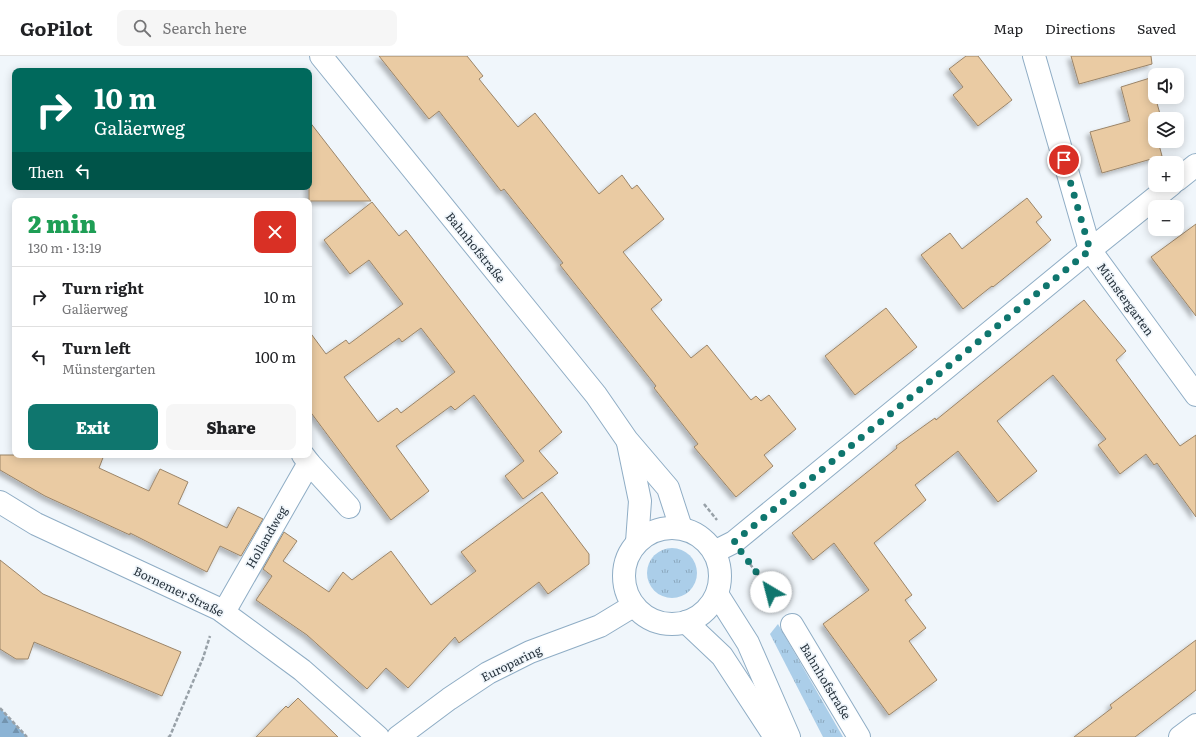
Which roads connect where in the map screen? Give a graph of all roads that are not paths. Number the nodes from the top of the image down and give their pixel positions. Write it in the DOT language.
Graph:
graph roads {
  1 [pos="321,56"];
  2 [pos="1034,56"];
  3 [pos="1196,165"];
  4 [pos="1184,174"];
  5 [pos="1162,192"];
  6 [pos="1090,250"];
  7 [pos="1196,396"];
  8 [pos="628,440"];
  9 [pos="306,459"];
  10 [pos="0,502"];
  11 [pos="349,507"];
  12 [pos="681,528"];
  13 [pos="637,542"];
  14 [pos="714,552"];
  15 [pos="717,594"];
  16 [pos="633,606"];
  17 [pos="221,610"];
  18 [pos="686,622"];
  19 [pos="792,625"];
  20 [pos="1196,725"];
  21 [pos="378,737"];
  22 [pos="398,737"];
  23 [pos="775,737"];
  24 [pos="789,737"];
  25 [pos="859,737"];
  26 [pos="1180,737"];
  1 -- 8 [label="street, Bahnhofstraße"];
  2 -- 6 [label="street, Münstergarten"];
  3 -- 4 [label="street"];
  5 -- 6 [label="street"];
  6 -- 7 [label="street, Münstergarten"];
  6 -- 14 [label="street"];
  8 -- 12 [label="street, Bahnhofstraße"];
  8 -- 13 [label="street, Bahnhofstraße"];
  9 -- 11 [label="street, Hollandweg"];
  9 -- 17 [label="street, Hollandweg"];
  10 -- 17 [label="street, Bornemer Straße"];
  12 -- 13 [label="street, Bahnhofstraße"];
  12 -- 14 [label="street, Bahnhofstraße"];
  13 -- 16 [label="street, Bahnhofstraße"];
  14 -- 15 [label="street, Bahnhofstraße"];
  15 -- 18 [label="street, Bahnhofstraße"];
  15 -- 24 [label="street"];
  16 -- 18 [label="street, Bahnhofstraße"];
  16 -- 22 [label="street, Europaring"];
  17 -- 21 [label="street, Bornemer Straße"];
  18 -- 23 [label="street"];
  19 -- 25 [label="street, Bahnhofstraße"];
  20 -- 26 [label="street"];
}
